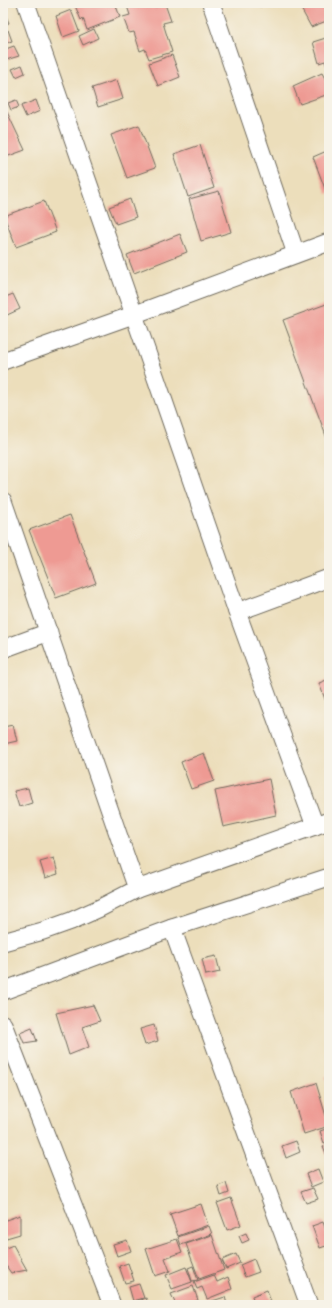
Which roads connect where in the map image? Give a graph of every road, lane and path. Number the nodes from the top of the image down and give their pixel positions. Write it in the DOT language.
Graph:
graph roads {
  1 [pos="26,3"];
  2 [pos="211,3"];
  3 [pos="329,242"];
  4 [pos="296,254"];
  5 [pos="133,315"];
  6 [pos="3,361"];
  7 [pos="3,501"];
  8 [pos="329,578"];
  9 [pos="236,612"];
  10 [pos="49,632"];
  11 [pos="3,649"];
  12 [pos="325,823"];
  13 [pos="329,877"];
  14 [pos="137,889"];
  15 [pos="172,928"];
  16 [pos="3,942"];
  17 [pos="3,991"];
  18 [pos="3,1024"];
  19 [pos="112,1305"];
  20 [pos="309,1305"];
  1 -- 5 [label="street"];
  2 -- 4 [label="street"];
  3 -- 4 [label="street"];
  4 -- 5 [label="street"];
  5 -- 6 [label="street"];
  5 -- 9 [label="street"];
  7 -- 10 [label="street"];
  8 -- 9 [label="street"];
  9 -- 12 [label="street"];
  10 -- 11 [label="street"];
  10 -- 14 [label="street"];
  12 -- 14 [label="street"];
  13 -- 15 [label="street"];
  14 -- 16 [label="street"];
  15 -- 17 [label="street"];
  15 -- 20 [label="street"];
  18 -- 19 [label="street"];
}
